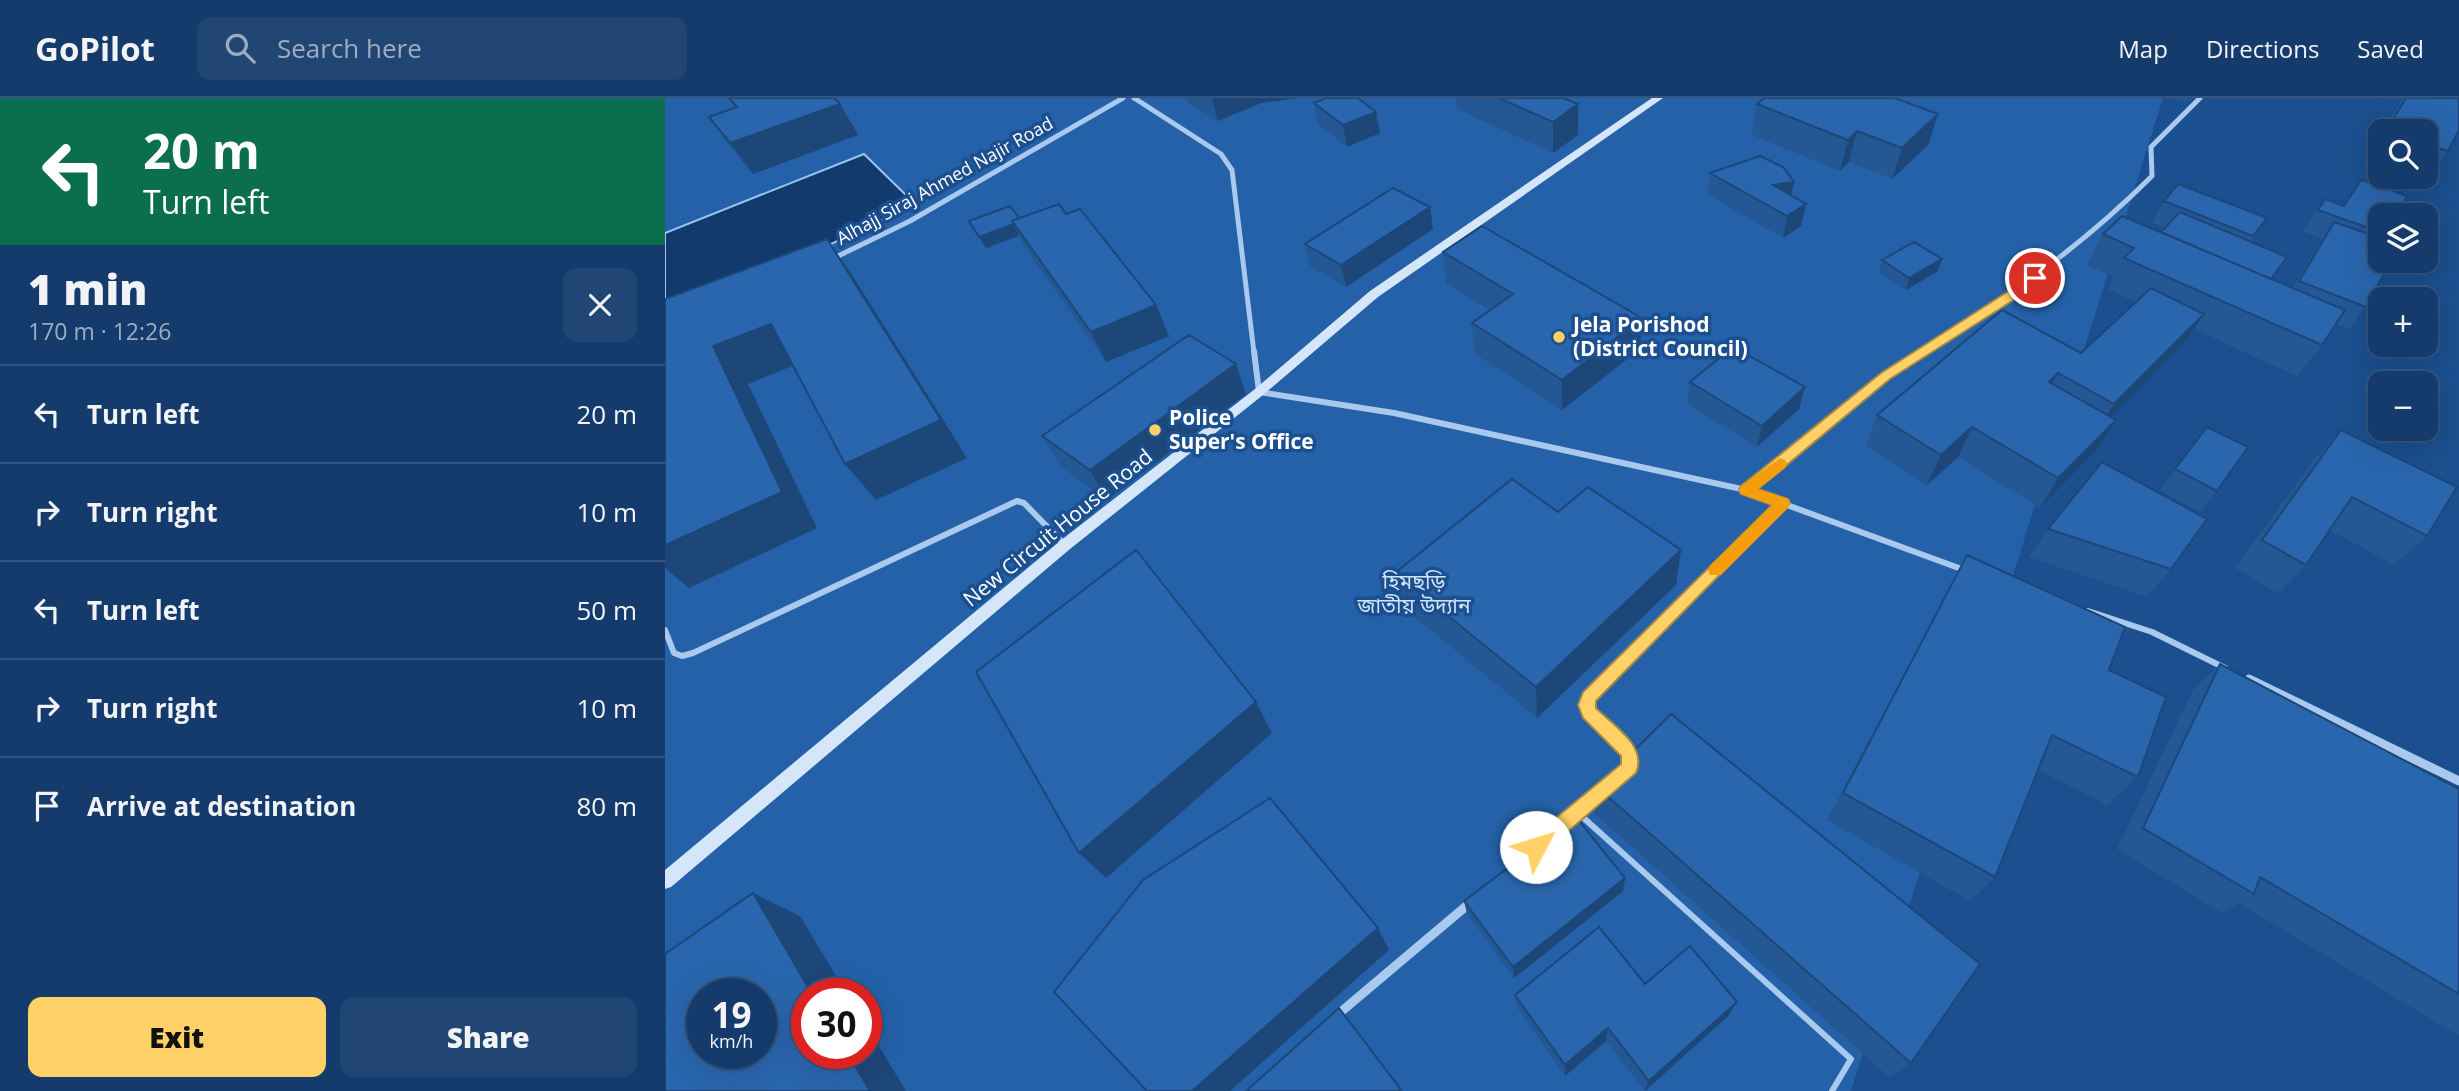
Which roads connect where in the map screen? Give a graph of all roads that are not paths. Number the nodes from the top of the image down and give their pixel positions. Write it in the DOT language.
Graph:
graph roads {
  1 [pos="1123,98"];
  2 [pos="1134,98"];
  3 [pos="1658,98"];
  4 [pos="2200,98"];
  5 [pos="824,263"];
  6 [pos="1259,392"];
  7 [pos="1746,490"];
  8 [pos="1783,503"];
  9 [pos="1065,545"];
  10 [pos="1975,574"];
  11 [pos="2076,607"];
  12 [pos="665,631"];
  13 [pos="1619,776"];
  14 [pos="2459,781"];
  15 [pos="1609,785"];
  16 [pos="1577,812"];
  17 [pos="1524,857"];
  18 [pos="665,881"];
  19 [pos="1481,893"];
  20 [pos="1332,1019"];
  21 [pos="1832,1091"];
  1 -- 5 [label="street, Alhajj Siraj Ahmed Najir Road"];
  2 -- 6 [label="street"];
  3 -- 6 [label="street, New Circuit House Road"];
  4 -- 7 [label="street"];
  6 -- 7 [label="street"];
  6 -- 9 [label="street, New Circuit House Road"];
  7 -- 8 [label="street"];
  8 -- 10 [label="street"];
  8 -- 13 [label="street"];
  9 -- 12 [label="street"];
  9 -- 18 [label="street, New Circuit House Road"];
  11 -- 14 [label="street"];
  15 -- 16 [label="street"];
  16 -- 17 [label="street"];
  16 -- 21 [label="lane"];
  19 -- 20 [label="street"];
}
